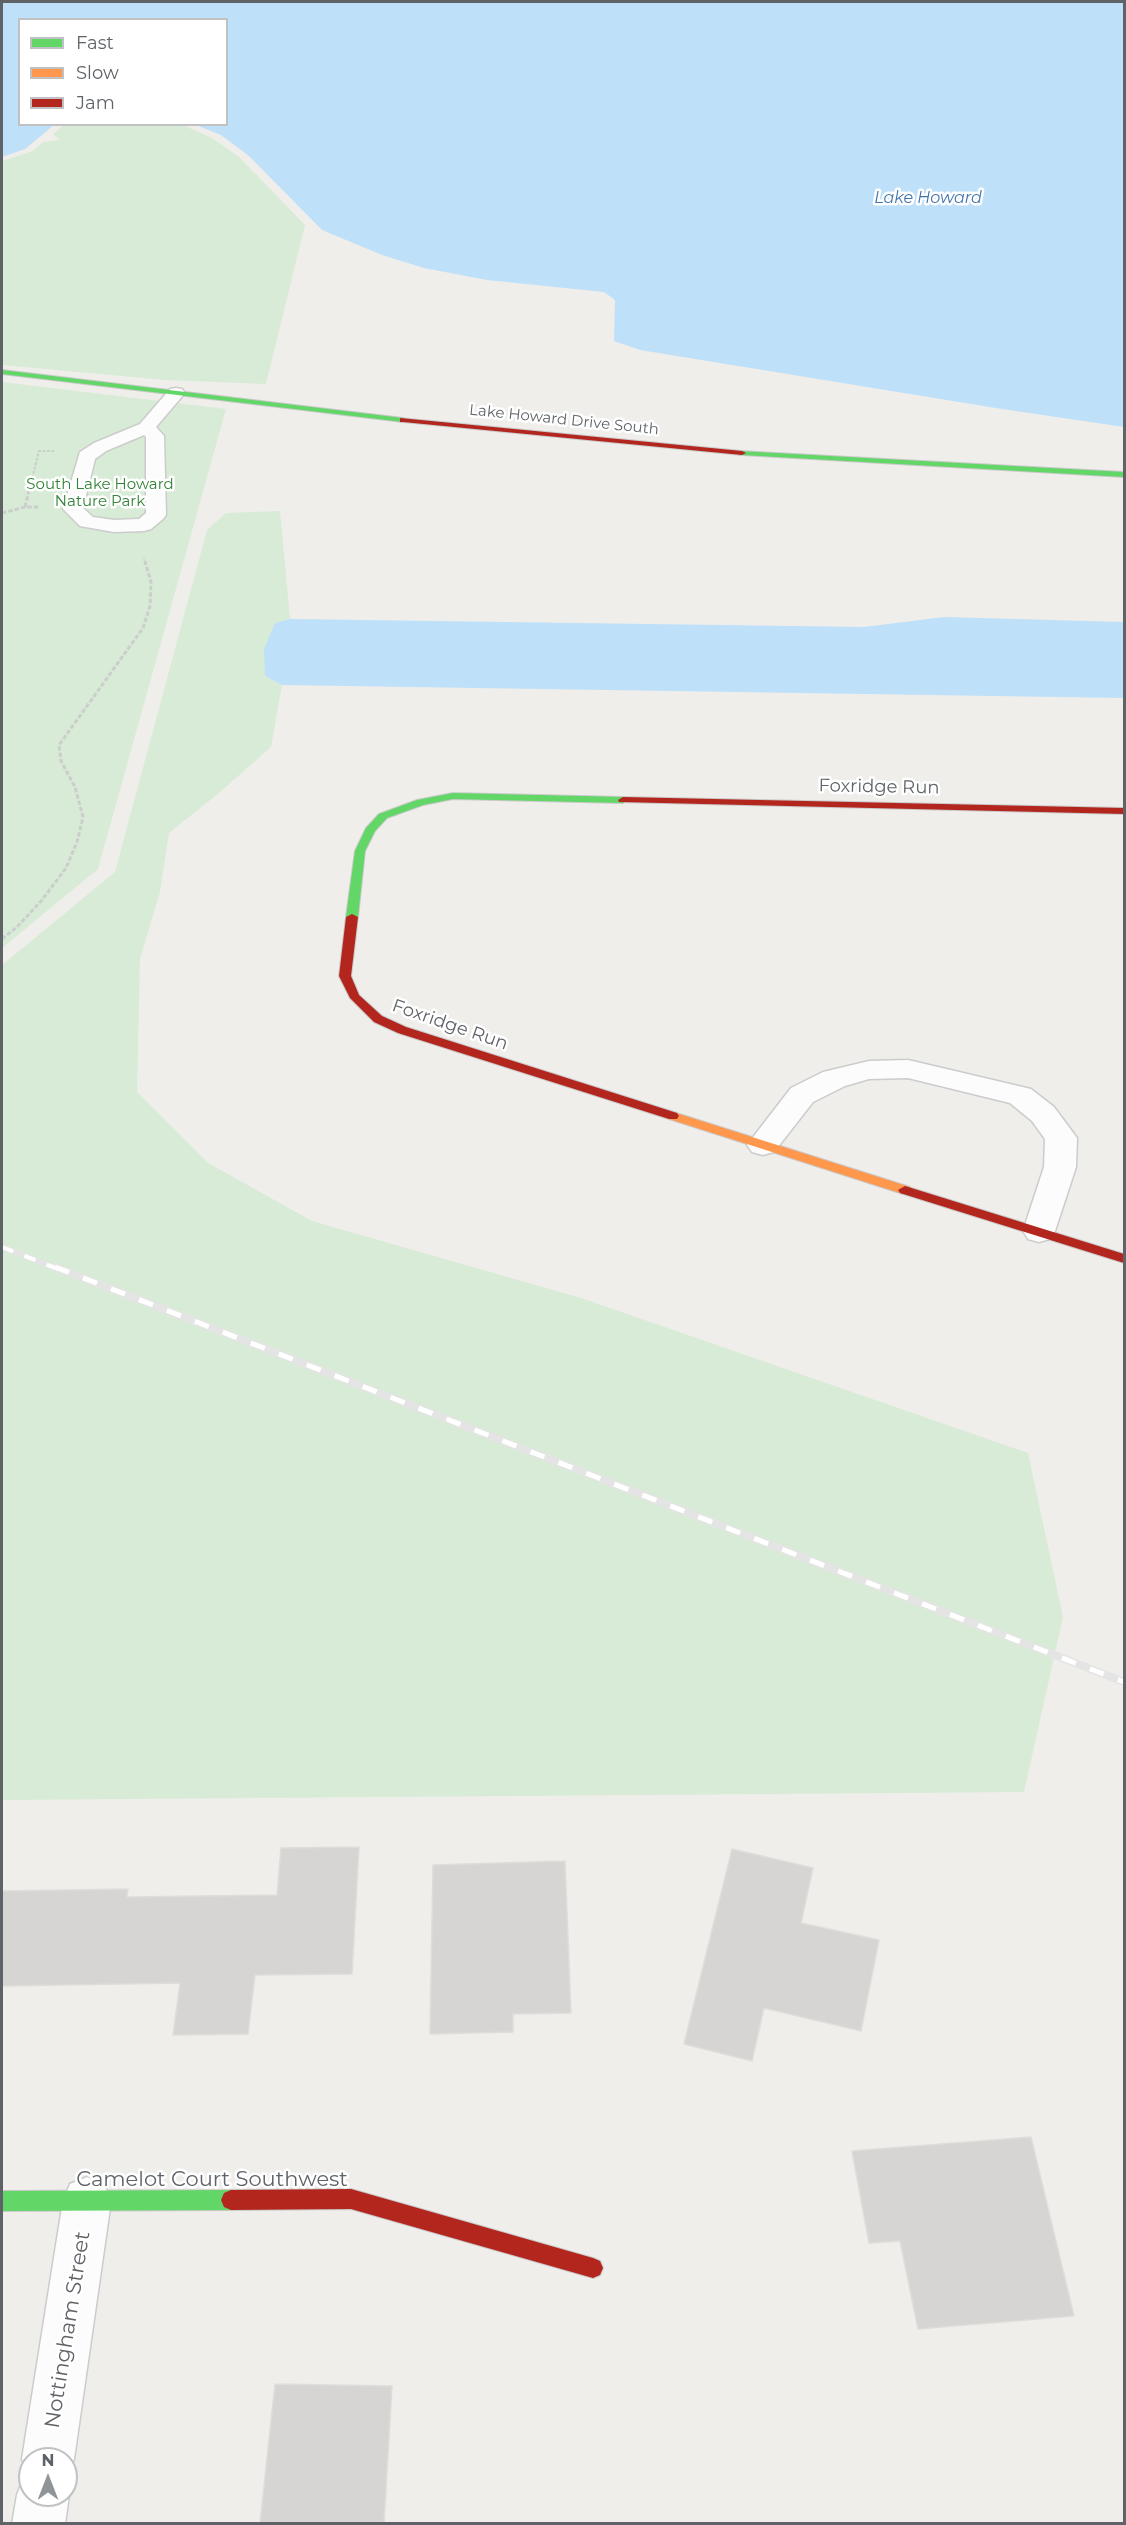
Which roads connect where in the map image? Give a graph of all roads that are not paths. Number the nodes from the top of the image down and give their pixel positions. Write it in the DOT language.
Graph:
graph roads {
  1 [pos="2,372"];
  2 [pos="176,393"];
  3 [pos="146,428"];
  4 [pos="1125,475"];
  5 [pos="1125,810"];
  6 [pos="764,1145"];
  7 [pos="1039,1231"];
  8 [pos="1125,1259"];
  9 [pos="2,2201"];
  10 [pos="87,2201"];
  11 [pos="593,2268"];
  12 [pos="50,2447"];
  13 [pos="41,2507"];
  14 [pos="38,2523"];
  1 -- 2 [label="street, Lake Howard Drive South"];
  2 -- 3 [label="lane"];
  2 -- 4 [label="street, Lake Howard Drive South"];
  3 -- 3 [label="lane"];
  5 -- 6 [label="street, Foxridge Run"];
  6 -- 7 [label="street, Foxridge Run"];
  6 -- 7 [label="street"];
  7 -- 8 [label="street, Foxridge Run"];
  9 -- 10 [label="street, Camelot Court Southwest"];
  10 -- 11 [label="street, Camelot Court Southwest"];
  10 -- 12 [label="street, Nottingham Street"];
  13 -- 14 [label="street"];
}
